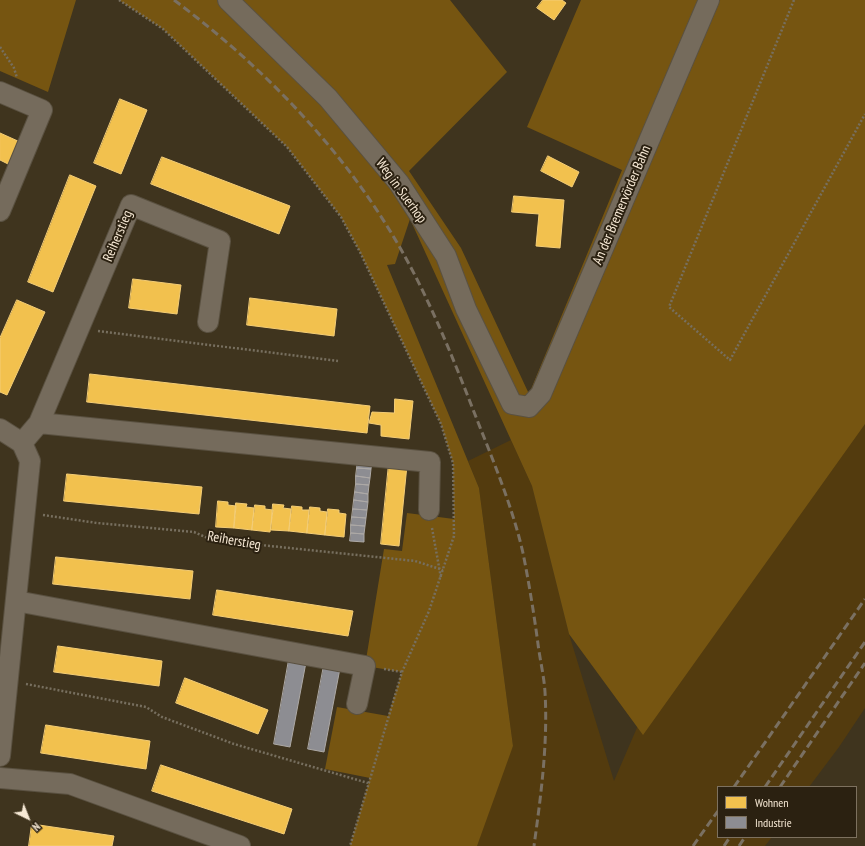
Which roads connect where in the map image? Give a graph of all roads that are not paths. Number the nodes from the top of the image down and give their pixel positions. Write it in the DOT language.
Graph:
graph roads {
  1 [pos="228,0"];
  2 [pos="709,0"];
  3 [pos="0,92"];
  4 [pos="0,211"];
  5 [pos="208,322"];
  6 [pos="529,407"];
  7 [pos="39,423"];
  8 [pos="0,429"];
  9 [pos="22,443"];
  10 [pos="428,510"];
  11 [pos="16,601"];
  12 [pos="5,675"];
  13 [pos="357,704"];
  14 [pos="0,756"];
  15 [pos="0,778"];
  16 [pos="240,846"];
  1 -- 6 [label="street, Weg in Suerhop"];
  2 -- 6 [label="street, An der Bremervörder Bahn"];
  3 -- 4 [label="street"];
  5 -- 7 [label="street, Reiherstieg"];
  7 -- 9 [label="street, Reiherstieg"];
  7 -- 10 [label="street"];
  8 -- 9 [label="street"];
  9 -- 11 [label="street"];
  11 -- 12 [label="street"];
  11 -- 13 [label="street"];
  12 -- 14 [label="street"];
  15 -- 16 [label="street"];
}
